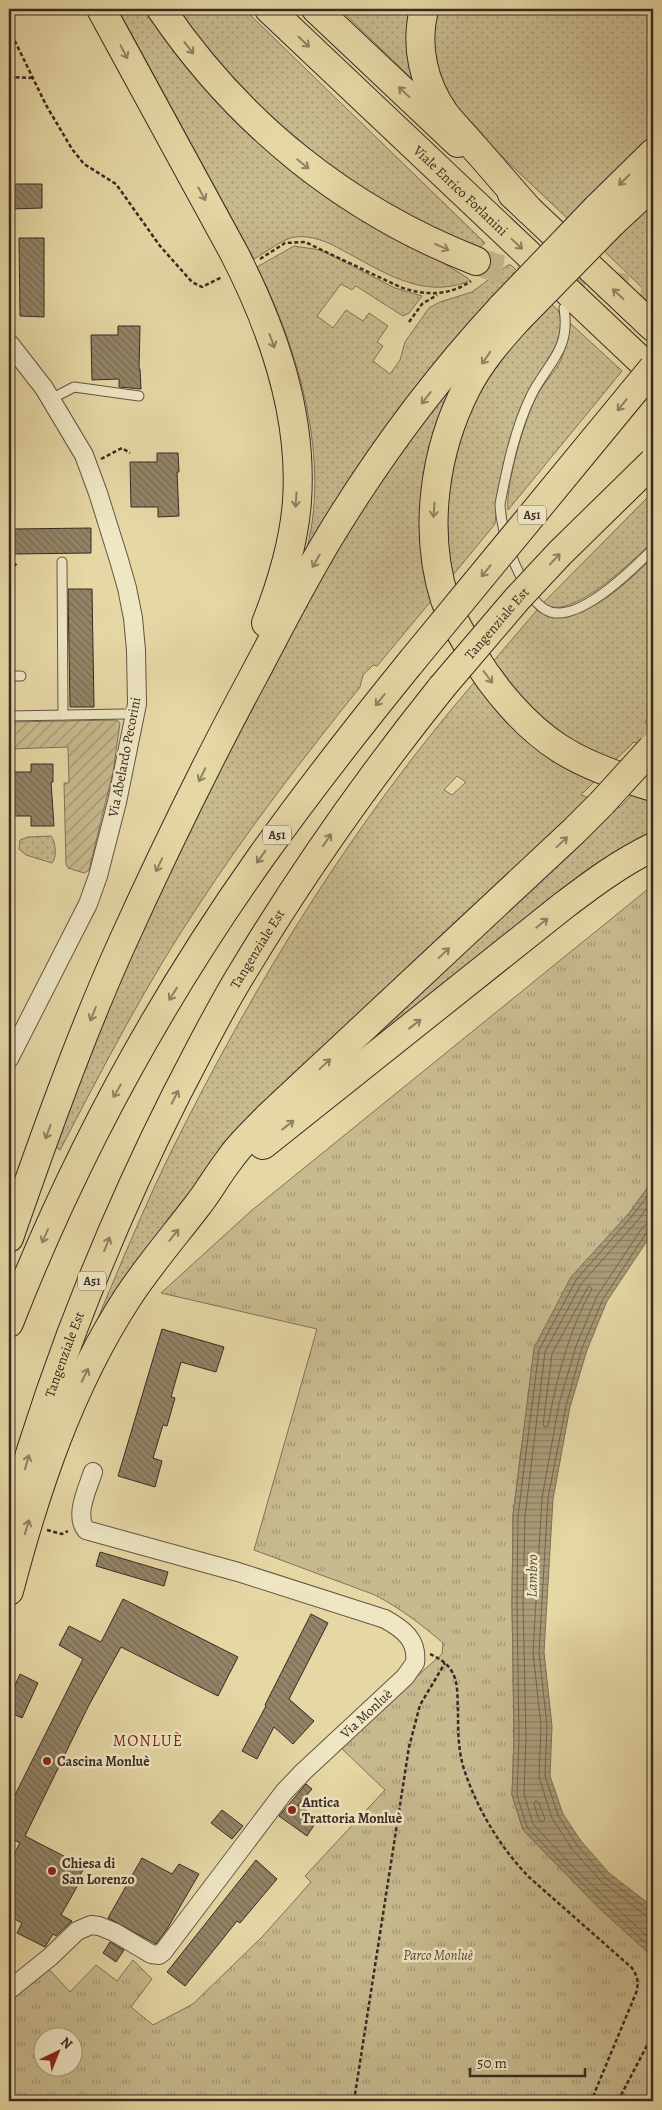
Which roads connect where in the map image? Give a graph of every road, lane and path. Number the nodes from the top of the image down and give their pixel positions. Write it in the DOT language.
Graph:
graph roads {
  1 [pos="101,9"];
  2 [pos="161,9"];
  3 [pos="269,9"];
  4 [pos="316,9"];
  5 [pos="424,9"];
  6 [pos="9,29"];
  7 [pos="9,77"];
  8 [pos="33,78"];
  9 [pos="653,153"];
  10 [pos="653,185"];
  11 [pos="529,210"];
  12 [pos="605,215"];
  13 [pos="257,261"];
  14 [pos="474,271"];
  15 [pos="226,275"];
  16 [pos="438,294"];
  17 [pos="564,308"];
  18 [pos="510,314"];
  19 [pos="409,322"];
  20 [pos="653,327"];
  21 [pos="9,343"];
  22 [pos="653,368"];
  23 [pos="653,372"];
  24 [pos="139,396"];
  25 [pos="51,399"];
  26 [pos="130,453"];
  27 [pos="653,462"];
  28 [pos="89,466"];
  29 [pos="653,548"];
  30 [pos="18,562"];
  31 [pos="62,562"];
  32 [pos="9,571"];
  33 [pos="9,676"];
  34 [pos="20,676"];
  35 [pos="124,714"];
  36 [pos="63,715"];
  37 [pos="9,716"];
  38 [pos="224,732"];
  39 [pos="652,747"];
  40 [pos="653,787"];
  41 [pos="653,847"];
  42 [pos="9,1059"];
  43 [pos="199,1204"];
  44 [pos="9,1238"];
  45 [pos="9,1323"];
  46 [pos="93,1472"];
  47 [pos="9,1526"];
  48 [pos="41,1528"];
  49 [pos="62,1534"];
  50 [pos="9,1591"];
  51 [pos="416,1654"];
  52 [pos="445,1663"];
  53 [pos="9,1990"];
  54 [pos="653,2034"];
  55 [pos="354,2101"];
  56 [pos="598,2101"];
  57 [pos="618,2101"];
  1 -- 38 [label="main road, one-way"];
  2 -- 14 [label="main road, one-way"];
  3 -- 23 [label="main road, Viale Enrico Forlanini, one-way"];
  11 -- 4 [label="main road, one-way"];
  5 -- 11 [label="main road"];
  6 -- 8 [label="path"];
  7 -- 8 [label="path"];
  8 -- 15 [label="path"];
  9 -- 12 [label="main road, one-way"];
  10 -- 12 [label="main road"];
  20 -- 11 [label="main road, one-way"];
  12 -- 18 [label="main road, bridge"];
  13 -- 16 [label="path"];
  14 -- 16 [label="path"];
  16 -- 19 [label="path"];
  17 -- 29 [label="lane"];
  18 -- 38 [label="main road, one-way"];
  18 -- 40 [label="main road, one-way"];
  21 -- 25 [label="street, Via Abelardo Pecorini"];
  22 -- 45 [label="main road, A51, one-way, bridge"];
  24 -- 25 [label="lane"];
  25 -- 28 [label="street, Via Abelardo Pecorini"];
  26 -- 28 [label="path"];
  47 -- 27 [label="main road, Tangenziale Est / A51, one-way, bridge"];
  28 -- 42 [label="street, Via Abelardo Pecorini"];
  30 -- 32 [label="path"];
  31 -- 36 [label="lane"];
  33 -- 34 [label="lane"];
  35 -- 36 [label="lane"];
  36 -- 37 [label="lane"];
  38 -- 44 [label="main road, one-way"];
  43 -- 39 [label="main road, one-way, bridge"];
  43 -- 41 [label="main road, one-way"];
  50 -- 43 [label="main road, one-way"];
  46 -- 51 [label="street"];
  48 -- 49 [label="path"];
  51 -- 52 [label="path"];
  51 -- 53 [label="street, Via Monluè"];
  52 -- 55 [label="path"];
  52 -- 56 [label="path"];
  54 -- 57 [label="path"];
}
